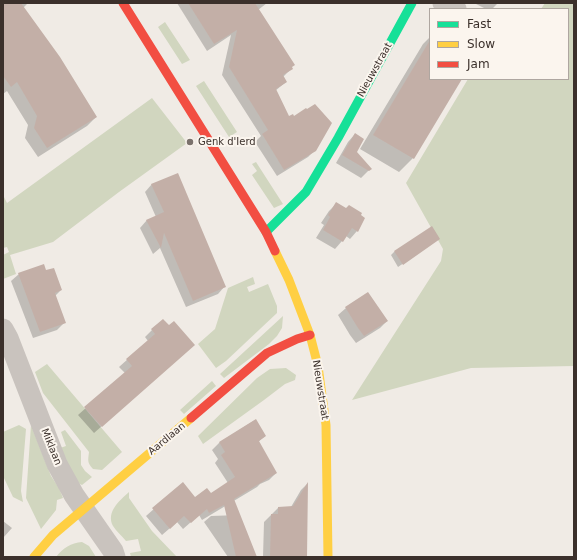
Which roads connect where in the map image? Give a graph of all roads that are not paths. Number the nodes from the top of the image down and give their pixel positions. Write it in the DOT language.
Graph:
graph roads {
  1 [pos="124,3"];
  2 [pos="412,3"];
  3 [pos="443,3"];
  4 [pos="454,8"];
  5 [pos="266,232"];
  6 [pos="3,329"];
  7 [pos="310,335"];
  8 [pos="84,510"];
  9 [pos="34,557"];
  10 [pos="115,557"];
  11 [pos="328,557"];
  1 -- 5 [label="street, Nieuwstraat"];
  2 -- 5 [label="street, Nieuwstraat"];
  3 -- 4 [label="street"];
  5 -- 7 [label="street, Nieuwstraat"];
  6 -- 8 [label="street, Miklaan"];
  7 -- 8 [label="street, Aardlaan"];
  7 -- 11 [label="street, Nieuwstraat"];
  8 -- 9 [label="street, Aardlaan"];
  8 -- 10 [label="street, Miklaan"];
}
